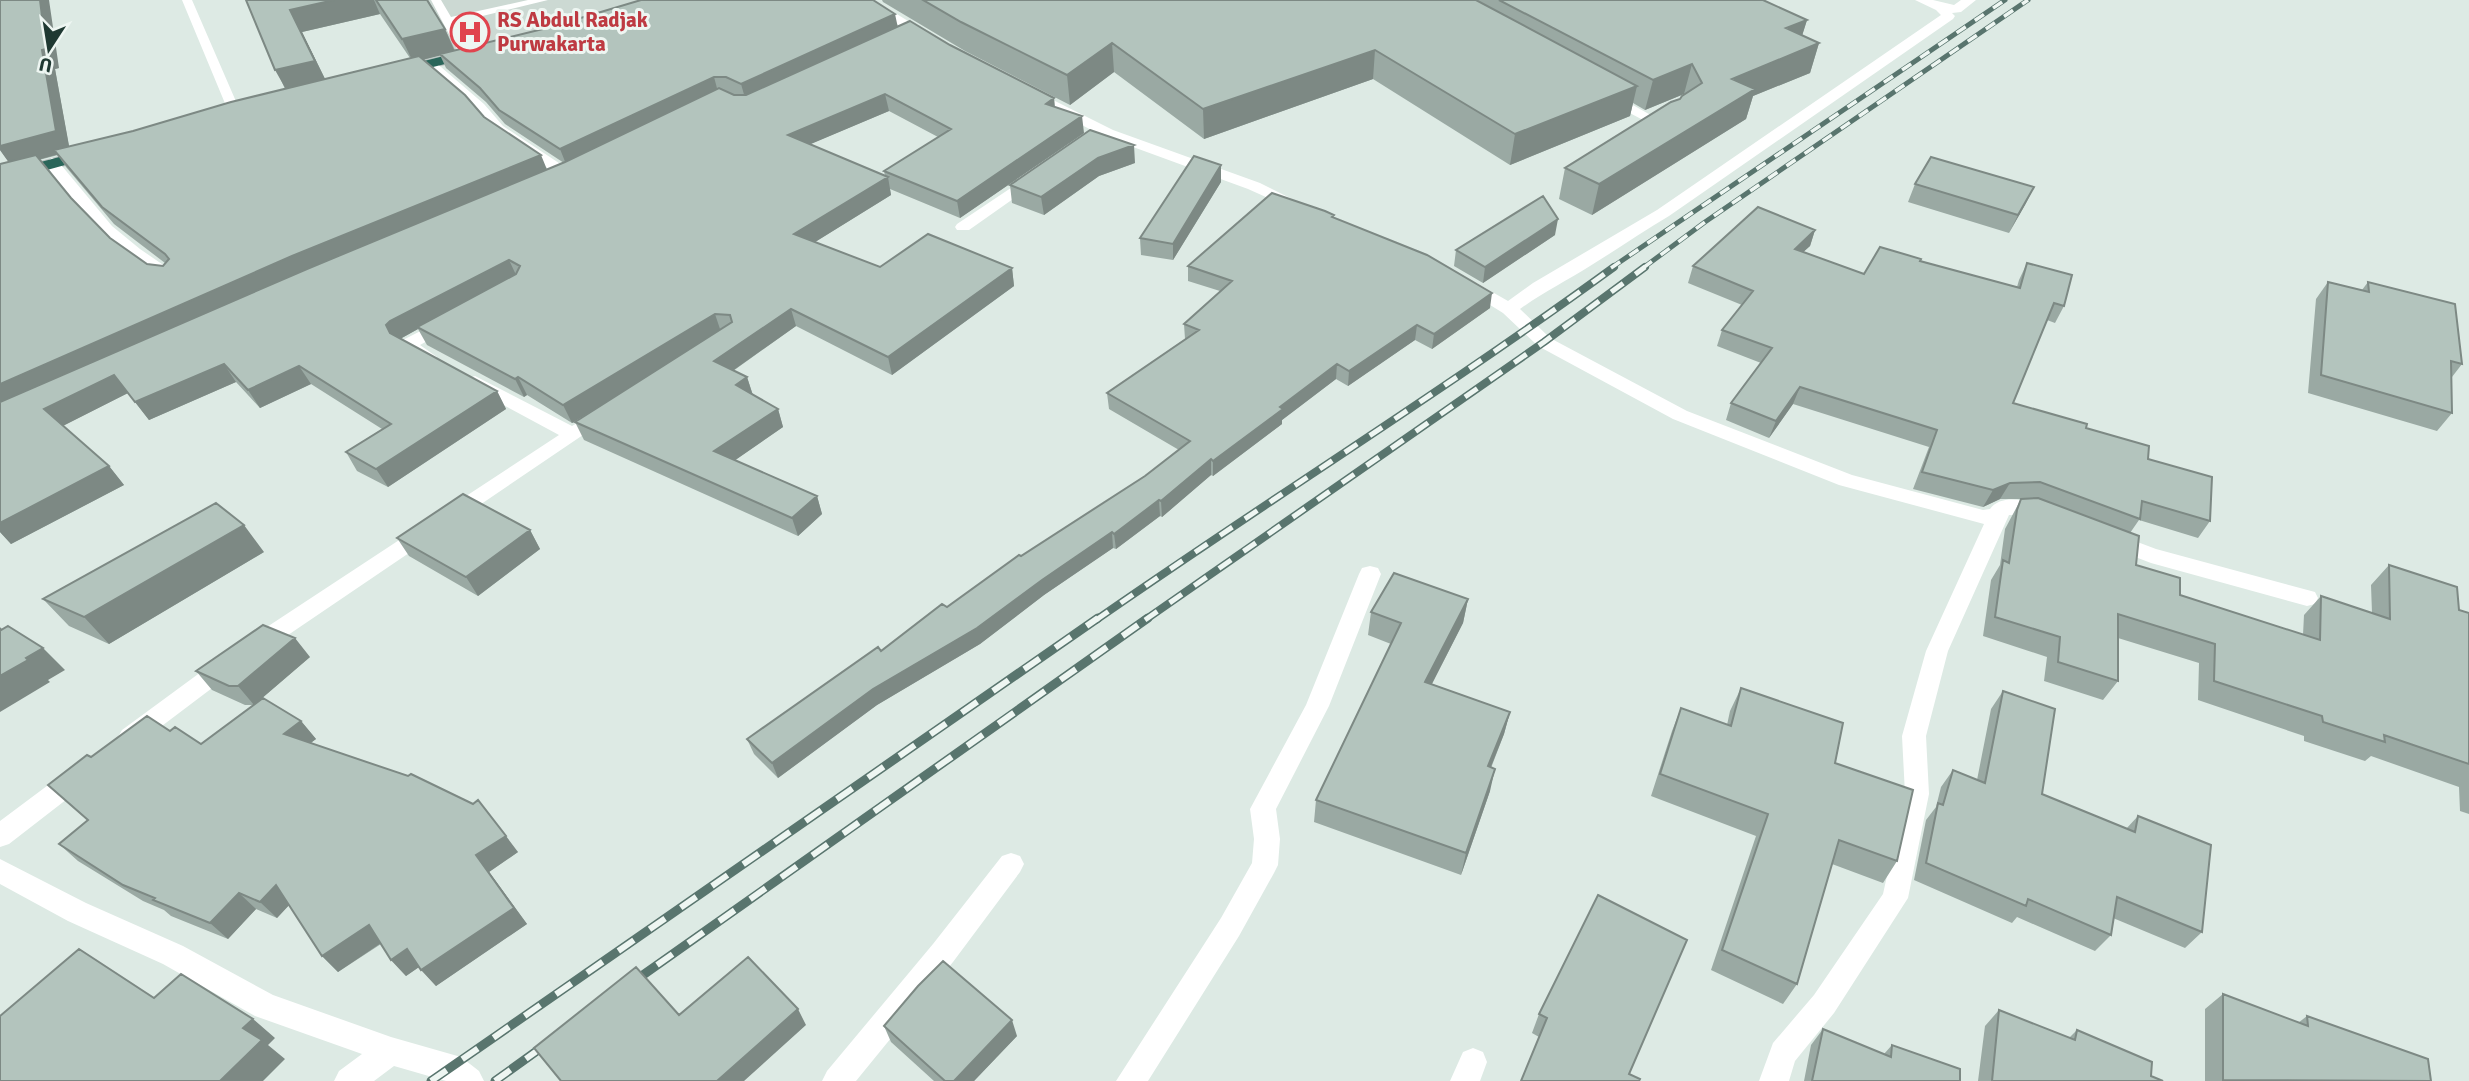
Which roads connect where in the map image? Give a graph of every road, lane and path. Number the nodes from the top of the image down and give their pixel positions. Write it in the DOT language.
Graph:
graph roads {
  1 [pos="187,0"];
  2 [pos="436,0"];
  3 [pos="544,0"];
  4 [pos="865,0"];
  5 [pos="1921,0"];
  6 [pos="1970,0"];
  7 [pos="1944,8"];
  8 [pos="447,21"];
  9 [pos="914,29"];
  10 [pos="891,39"];
  11 [pos="936,43"];
  12 [pos="472,53"];
  13 [pos="429,64"];
  14 [pos="390,74"];
  15 [pos="1019,87"];
  16 [pos="1595,89"];
  17 [pos="235,113"];
  18 [pos="1666,127"];
  19 [pos="106,149"];
  20 [pos="52,163"];
  21 [pos="1050,167"];
  22 [pos="567,173"];
  23 [pos="0,178"];
  24 [pos="1317,215"];
  25 [pos="964,227"];
  26 [pos="169,276"];
  27 [pos="1454,277"];
  28 [pos="1509,309"];
  29 [pos="468,312"];
  30 [pos="616,407"];
  31 [pos="572,434"];
  32 [pos="2001,509"];
  33 [pos="2066,522"];
  34 [pos="2090,532"];
  35 [pos="1370,574"];
  36 [pos="2306,598"];
  37 [pos="117,747"];
  38 [pos="96,763"];
  39 [pos="0,836"];
  40 [pos="1011,864"];
  41 [pos="0,871"];
  42 [pos="391,1051"];
  43 [pos="349,1081"];
  44 [pos="469,1081"];
  45 [pos="837,1081"];
  46 [pos="1131,1081"];
  47 [pos="1774,1081"];
  1 -- 17 [label="lane"];
  2 -- 8 [label="lane"];
  3 -- 8 [label="lane"];
  4 -- 9 [label="street"];
  5 -- 7 [label="street"];
  6 -- 7 [label="street"];
  7 -- 28 [label="street"];
  8 -- 12 [label="lane"];
  9 -- 10 [label="street"];
  9 -- 11 [label="street"];
  12 -- 13 [label="highway"];
  13 -- 14 [label="highway"];
  13 -- 22 [label="street"];
  15 -- 24 [label="street"];
  16 -- 18 [label="lane"];
  19 -- 20 [label="highway"];
  20 -- 23 [label="highway"];
  20 -- 26 [label="street"];
  21 -- 25 [label="street"];
  27 -- 28 [label="street"];
  28 -- 32 [label="street"];
  29 -- 31 [label="street"];
  30 -- 31 [label="street"];
  31 -- 37 [label="street"];
  32 -- 33 [label="street"];
  32 -- 47 [label="street"];
  34 -- 36 [label="street"];
  35 -- 46 [label="street"];
  38 -- 39 [label="street"];
  40 -- 45 [label="street"];
  41 -- 42 [label="street"];
  42 -- 43 [label="street"];
  42 -- 44 [label="street"];
}
